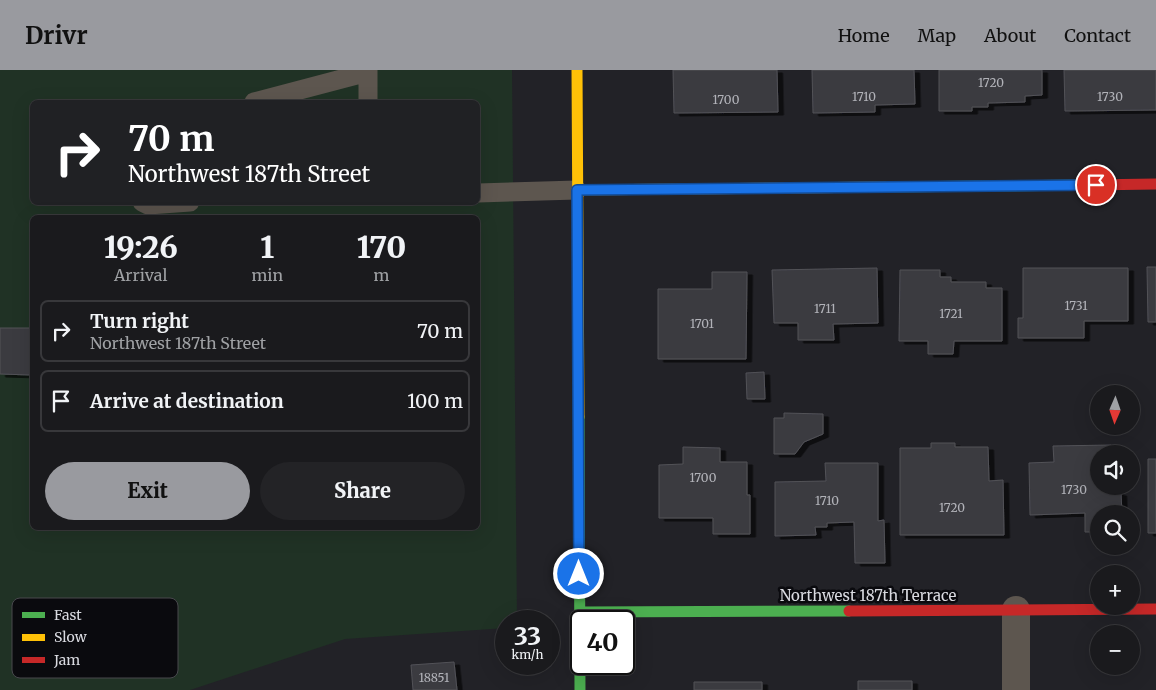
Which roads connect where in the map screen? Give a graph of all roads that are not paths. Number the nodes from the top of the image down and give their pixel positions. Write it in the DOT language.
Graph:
graph roads {
  1 [pos="577,70"];
  2 [pos="368,71"];
  3 [pos="261,100"];
  4 [pos="368,100"];
  5 [pos="1156,184"];
  6 [pos="577,190"];
  7 [pos="480,193"];
  8 [pos="580,610"];
  9 [pos="1016,610"];
  10 [pos="1156,610"];
  11 [pos="635,612"];
  12 [pos="580,675"];
  13 [pos="580,690"];
  14 [pos="1016,690"];
  1 -- 6 [label="street"];
  2 -- 3 [label="lane"];
  2 -- 4 [label="lane"];
  5 -- 6 [label="street"];
  6 -- 7 [label="lane"];
  6 -- 8 [label="street"];
  9 -- 10 [label="street, Northwest 187th Terrace"];
  9 -- 11 [label="street, Northwest 187th Terrace"];
  9 -- 14 [label="street"];
  12 -- 13 [label="street"];
}
